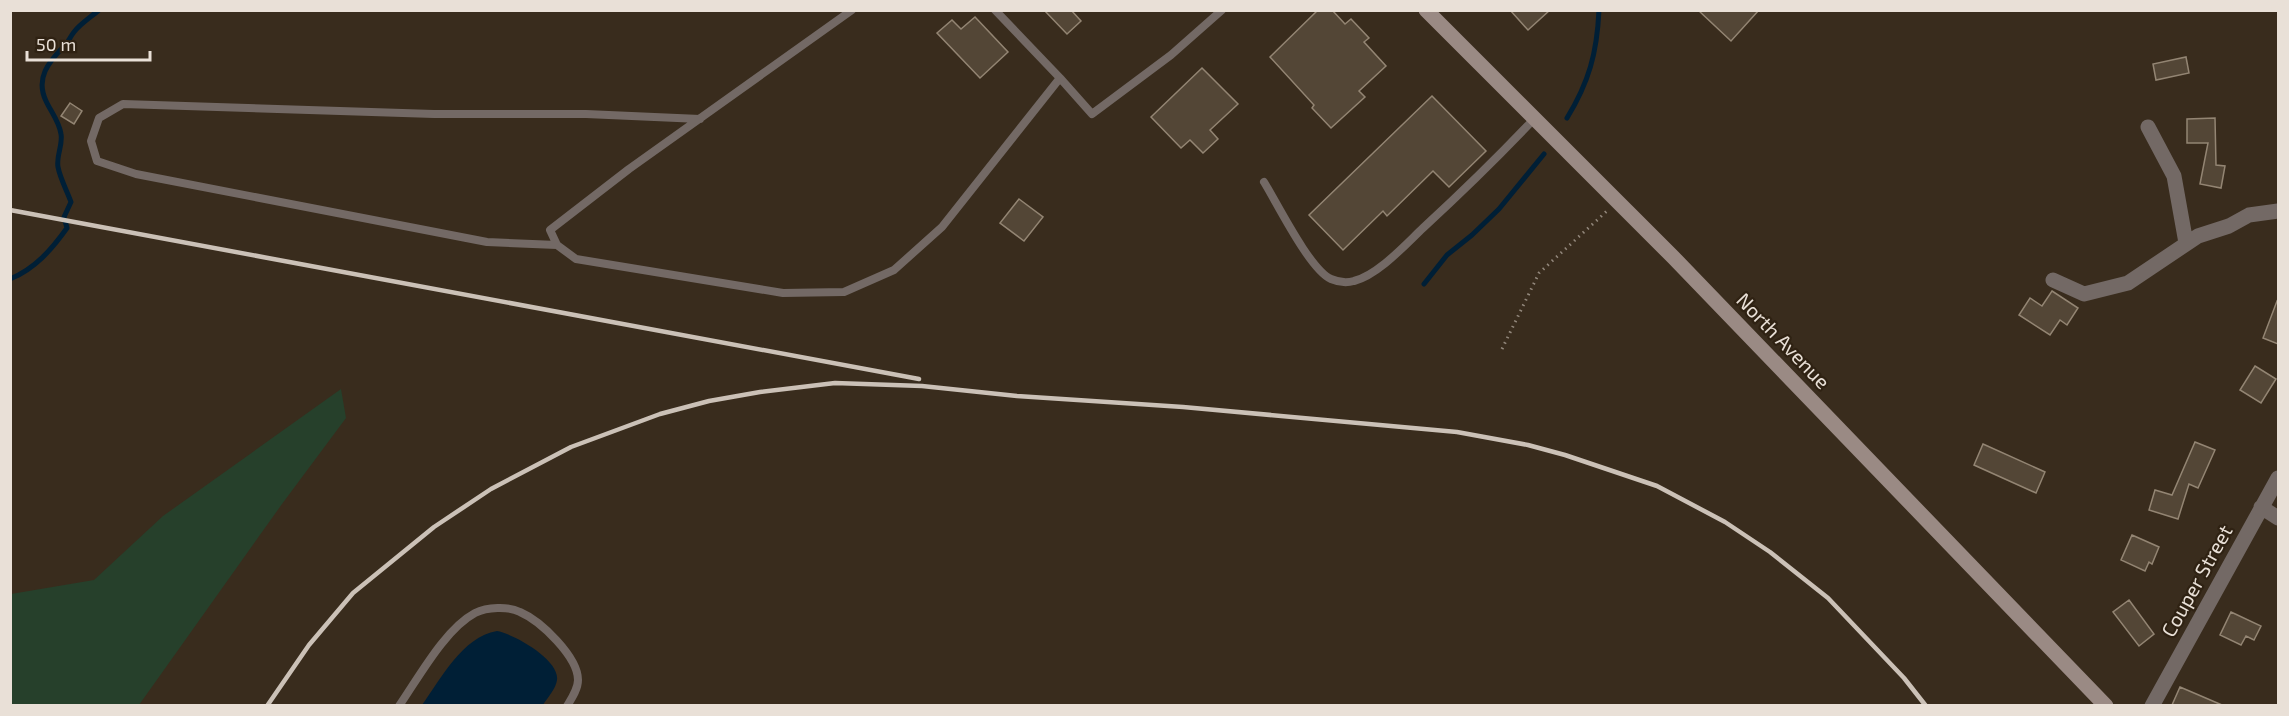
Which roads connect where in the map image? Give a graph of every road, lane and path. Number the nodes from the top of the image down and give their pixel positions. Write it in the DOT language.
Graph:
graph roads {
  1 [pos="852,10"];
  2 [pos="995,10"];
  3 [pos="1222,10"];
  4 [pos="1426,10"];
  5 [pos="1060,78"];
  6 [pos="700,119"];
  7 [pos="1534,119"];
  8 [pos="2148,127"];
  9 [pos="1264,182"];
  10 [pos="1617,201"];
  11 [pos="2278,211"];
  12 [pos="2186,243"];
  13 [pos="557,245"];
  14 [pos="2054,280"];
  15 [pos="1502,349"];
  16 [pos="2278,478"];
  17 [pos="2261,507"];
  18 [pos="2278,518"];
  19 [pos="399,705"];
  20 [pos="567,705"];
  21 [pos="2106,705"];
  22 [pos="2152,705"];
  1 -- 6 [label="lane"];
  2 -- 5 [label="lane"];
  3 -- 5 [label="lane"];
  4 -- 7 [label="street, North Avenue"];
  5 -- 13 [label="lane"];
  6 -- 13 [label="lane"];
  6 -- 13 [label="lane"];
  7 -- 9 [label="lane"];
  7 -- 10 [label="street, North Avenue"];
  8 -- 12 [label="street"];
  10 -- 15 [label="path"];
  10 -- 21 [label="street, North Avenue"];
  11 -- 12 [label="street"];
  12 -- 14 [label="street"];
  16 -- 17 [label="street, Couper Street"];
  17 -- 18 [label="street"];
  17 -- 22 [label="street, Couper Street"];
  19 -- 20 [label="lane"];
}
